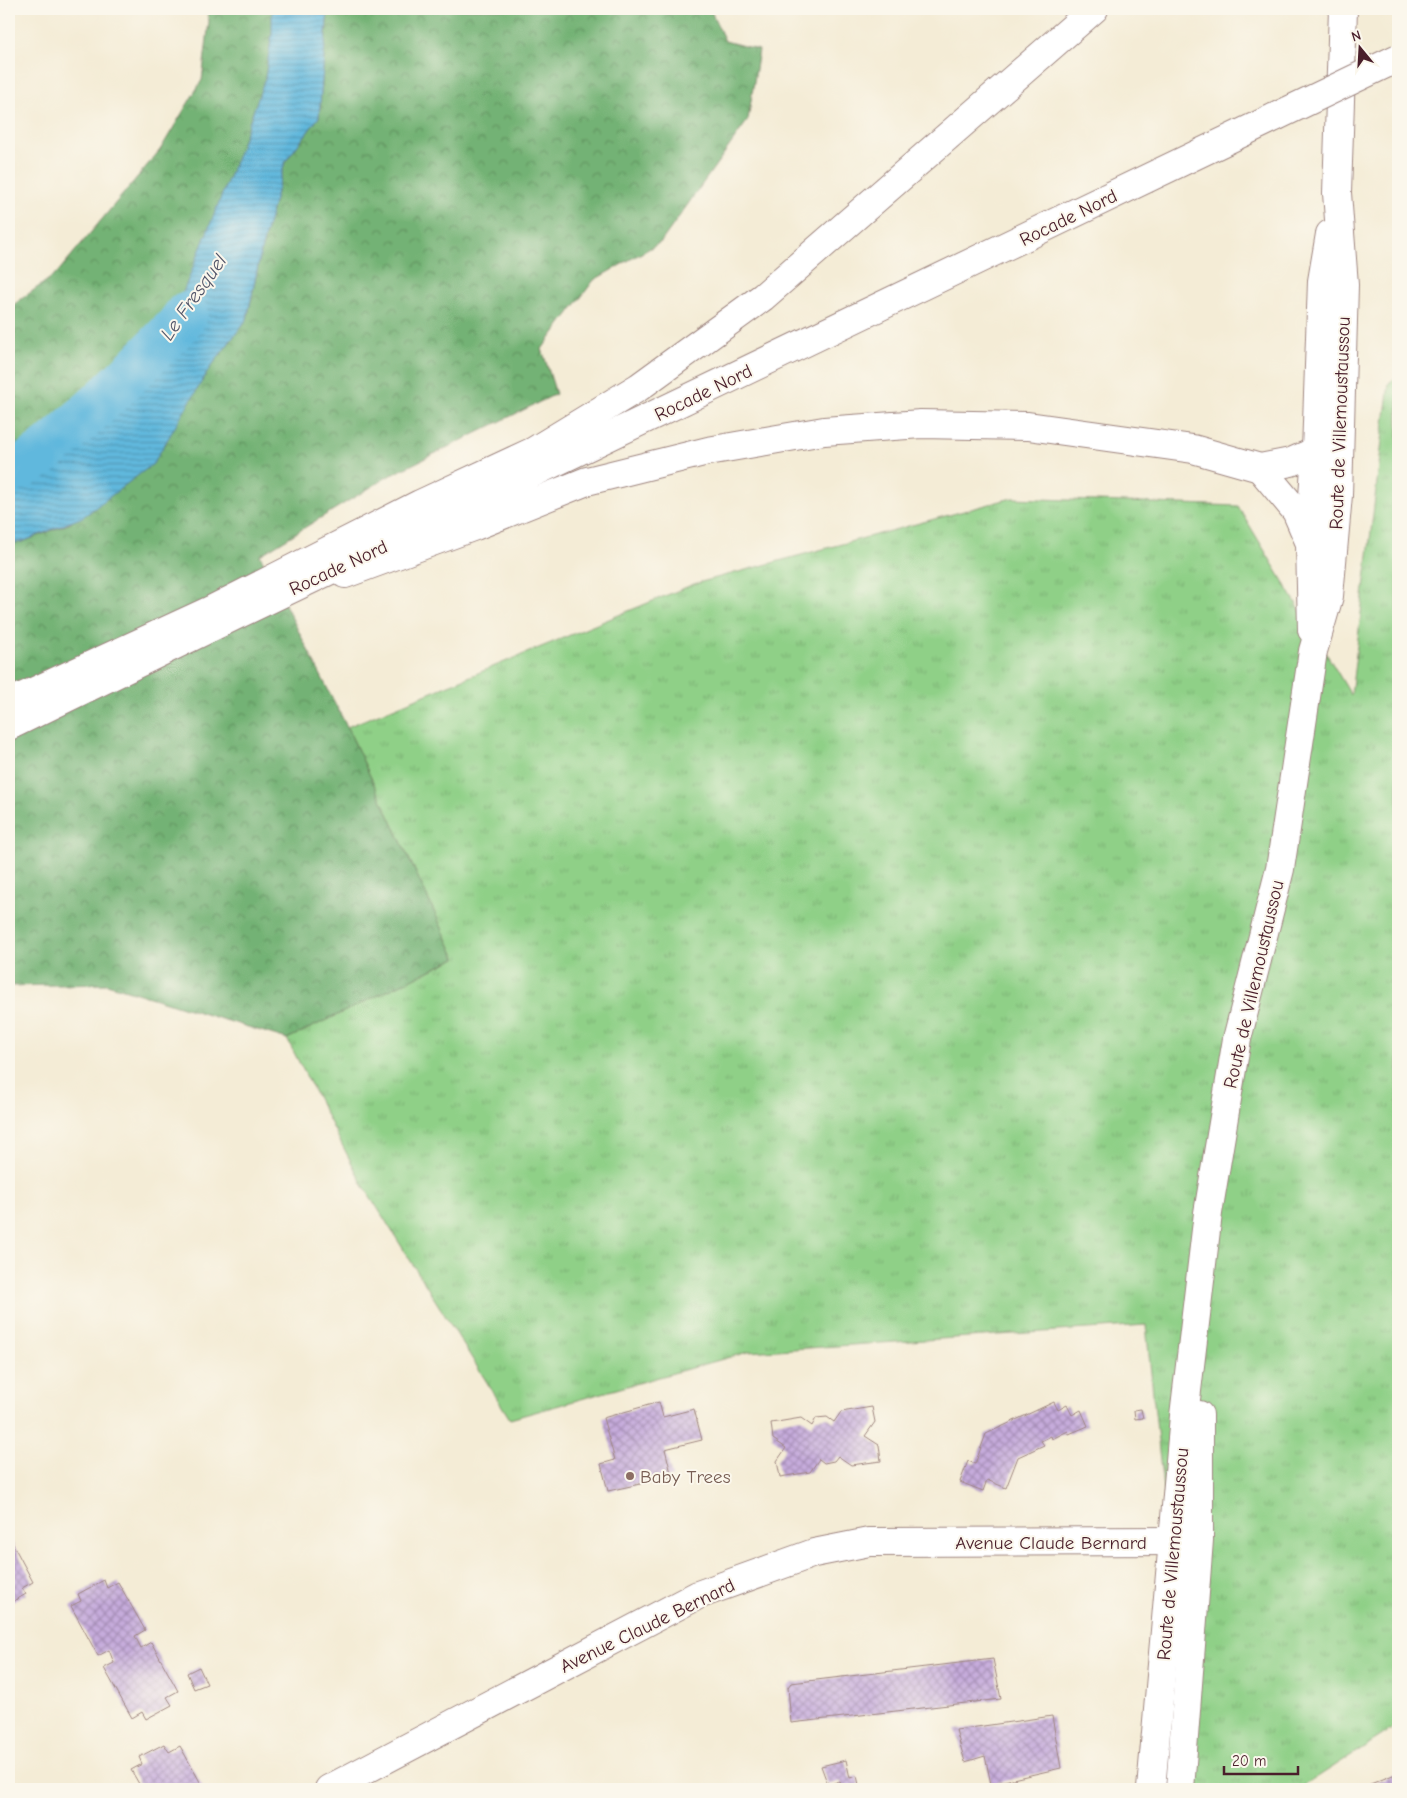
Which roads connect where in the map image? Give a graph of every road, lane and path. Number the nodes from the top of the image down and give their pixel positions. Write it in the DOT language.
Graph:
graph roads {
  1 [pos="1094,9"];
  2 [pos="1343,9"];
  3 [pos="1398,58"];
  4 [pos="1337,193"];
  5 [pos="1340,428"];
  6 [pos="1316,451"];
  7 [pos="1260,468"];
  8 [pos="1310,544"];
  9 [pos="243,612"];
  10 [pos="1314,651"];
  11 [pos="9,708"];
  12 [pos="9,726"];
  13 [pos="1186,1541"];
  14 [pos="329,1789"];
  15 [pos="1150,1789"];
  16 [pos="1180,1789"];
  1 -- 11 [label="street"];
  2 -- 4 [label="street, Route de Villemoustaussou"];
  3 -- 9 [label="street, Rocade Nord, bridge"];
  4 -- 5 [label="street, Route de Villemoustaussou"];
  4 -- 6 [label="street, Route de Villemoustaussou"];
  5 -- 6 [label="street"];
  5 -- 10 [label="street, Route de Villemoustaussou"];
  6 -- 7 [label="street"];
  6 -- 8 [label="street, Route de Villemoustaussou"];
  7 -- 8 [label="street"];
  7 -- 9 [label="street"];
  8 -- 10 [label="street, Route de Villemoustaussou"];
  9 -- 12 [label="street, Rocade Nord"];
  10 -- 13 [label="street, Route de Villemoustaussou"];
  13 -- 14 [label="street, Avenue Claude Bernard"];
  13 -- 15 [label="street, Route de Villemoustaussou"];
  13 -- 16 [label="street, Route de Villemoustaussou"];
}
